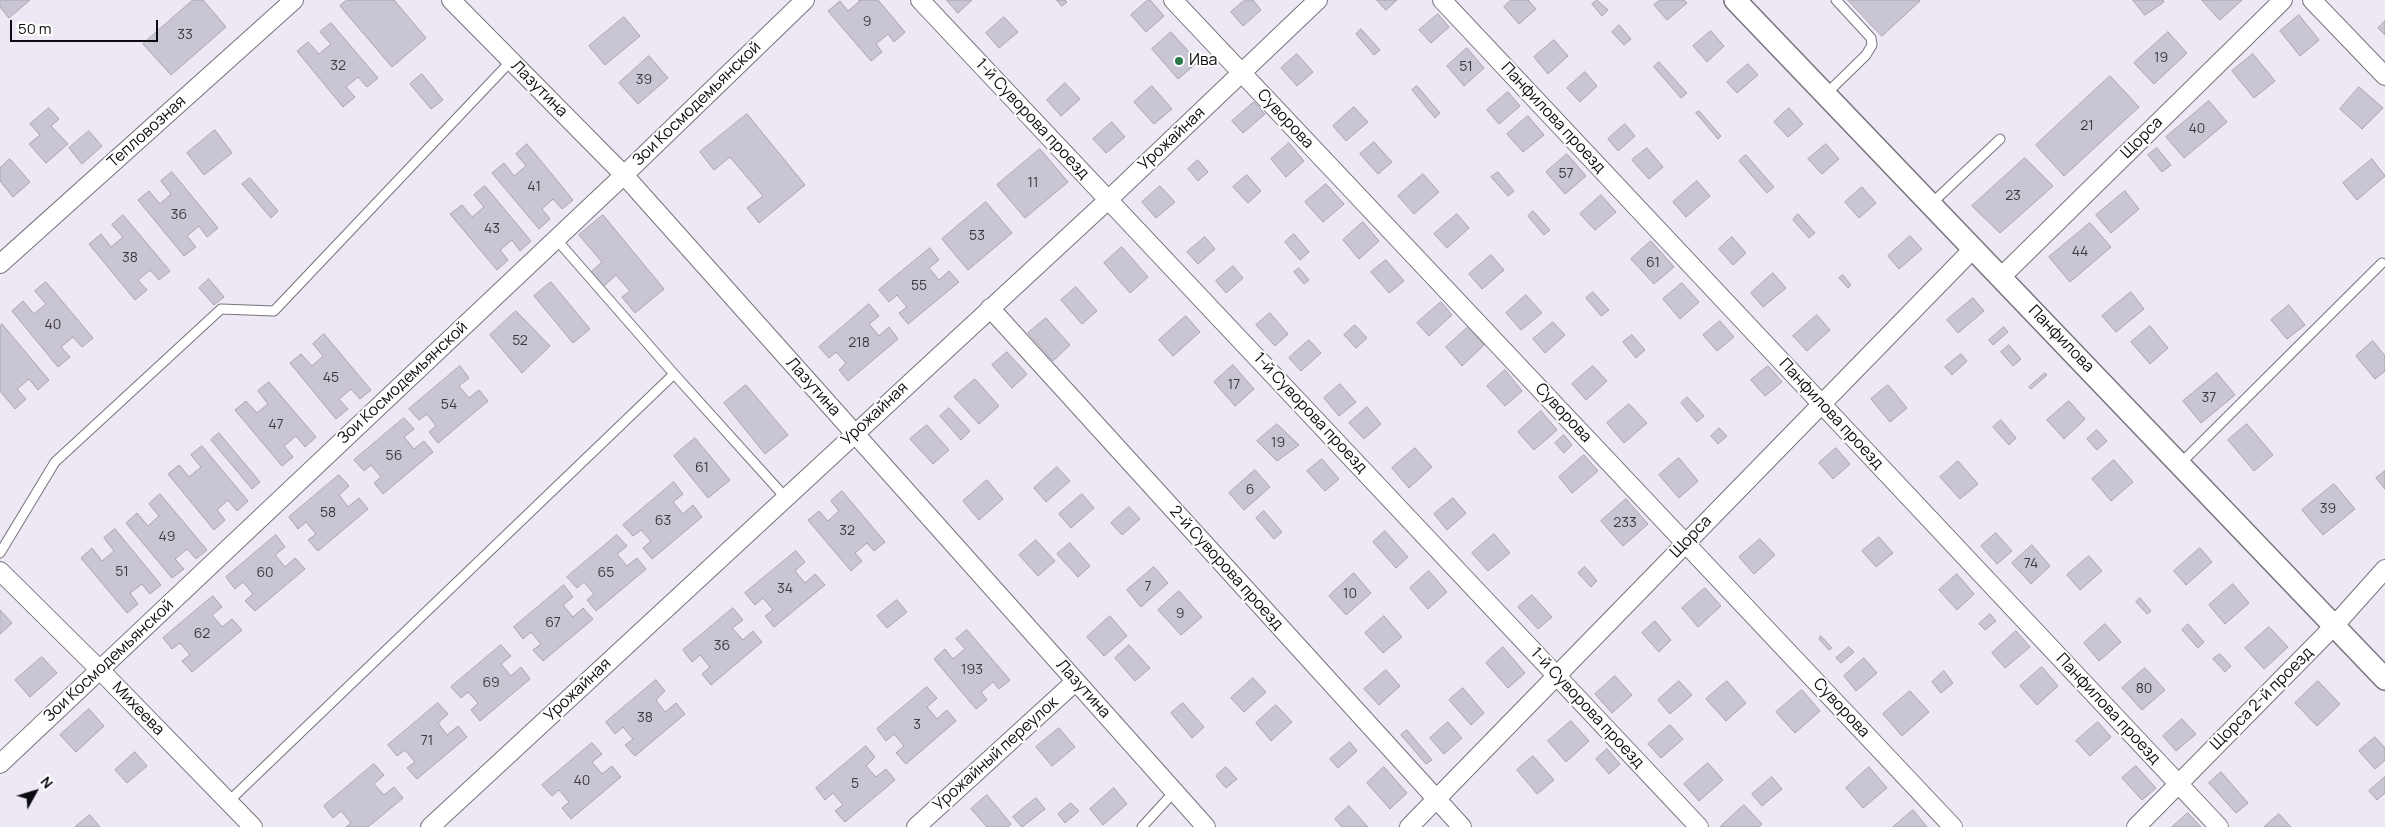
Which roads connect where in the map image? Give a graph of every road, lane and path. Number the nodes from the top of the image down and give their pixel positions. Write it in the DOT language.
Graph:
graph roads {
  1 [pos="294,0"];
  2 [pos="451,0"];
  3 [pos="805,0"];
  4 [pos="920,0"];
  5 [pos="1173,0"];
  6 [pos="1318,0"];
  7 [pos="1442,0"];
  8 [pos="1735,0"];
  9 [pos="1836,0"];
  10 [pos="2282,0"];
  11 [pos="2312,0"];
  12 [pos="510,61"];
  13 [pos="1242,74"];
  14 [pos="2385,76"];
  15 [pos="1826,94"];
  16 [pos="2000,140"];
  17 [pos="624,174"];
  18 [pos="1108,200"];
  19 [pos="1931,204"];
  20 [pos="556,239"];
  21 [pos="1974,248"];
  22 [pos="2382,263"];
  23 [pos="0,264"];
  24 [pos="2001,277"];
  25 [pos="990,308"];
  26 [pos="674,374"];
  27 [pos="1821,404"];
  28 [pos="854,434"];
  29 [pos="2180,465"];
  30 [pos="786,497"];
  31 [pos="1685,543"];
  32 [pos="0,553"];
  33 [pos="2385,568"];
  34 [pos="0,571"];
  35 [pos="2334,626"];
  36 [pos="100,670"];
  37 [pos="1556,675"];
  38 [pos="2385,679"];
  39 [pos="1076,681"];
  40 [pos="0,764"];
  41 [pos="2178,784"];
  42 [pos="1174,792"];
  43 [pos="1436,798"];
  44 [pos="228,802"];
  45 [pos="253,827"];
  46 [pos="430,827"];
  47 [pos="916,827"];
  48 [pos="1142,827"];
  49 [pos="1206,827"];
  50 [pos="1409,827"];
  51 [pos="1462,827"];
  52 [pos="1699,827"];
  53 [pos="1953,827"];
  54 [pos="2136,827"];
  55 [pos="2219,827"];
  1 -- 23 [label="street, Тепловозная"];
  2 -- 12 [label="street, Лазутина"];
  3 -- 17 [label="street, Зои Космодемьянской"];
  4 -- 18 [label="street, 1-й Суворова проезд"];
  5 -- 13 [label="street, Суворова"];
  6 -- 13 [label="street, Урожайная"];
  7 -- 27 [label="street, Панфилова проезд"];
  8 -- 15 [label="street, Панфилова"];
  9 -- 15 [label="lane"];
  10 -- 24 [label="street, Щорса"];
  11 -- 14 [label="street"];
  12 -- 17 [label="street, Лазутина"];
  12 -- 32 [label="lane"];
  13 -- 18 [label="street, Урожайная"];
  13 -- 31 [label="street, Суворова"];
  15 -- 19 [label="street, Панфилова"];
  16 -- 19 [label="lane"];
  17 -- 20 [label="street, Зои Космодемьянской"];
  17 -- 28 [label="street, Лазутина"];
  18 -- 25 [label="street, Урожайная"];
  18 -- 37 [label="street, 1-й Суворова проезд"];
  19 -- 21 [label="street, Панфилова"];
  20 -- 26 [label="lane"];
  20 -- 36 [label="street, Зои Космодемьянской"];
  21 -- 24 [label="street, Панфилова"];
  21 -- 27 [label="street, Щорса"];
  22 -- 29 [label="lane"];
  24 -- 29 [label="street, Панфилова"];
  25 -- 28 [label="street, Урожайная"];
  25 -- 43 [label="street, 2-й Суворова проезд"];
  26 -- 30 [label="lane"];
  26 -- 44 [label="lane"];
  27 -- 31 [label="street, Щорса"];
  27 -- 41 [label="street, Панфилова проезд"];
  28 -- 30 [label="street, Урожайная"];
  28 -- 39 [label="street, Лазутина"];
  29 -- 35 [label="street, Панфилова"];
  30 -- 46 [label="street, Урожайная"];
  31 -- 37 [label="street, Щорса"];
  31 -- 53 [label="street, Суворова"];
  33 -- 35 [label="street, Щорса 2-й проезд"];
  34 -- 36 [label="street, Михеева"];
  35 -- 38 [label="street, Панфилова"];
  35 -- 41 [label="street, Щорса 2-й проезд"];
  36 -- 40 [label="street, Зои Космодемьянской"];
  36 -- 44 [label="street, Михеева"];
  37 -- 43 [label="street, Щорса"];
  37 -- 52 [label="street, 1-й Суворова проезд"];
  39 -- 42 [label="street, Лазутина"];
  39 -- 47 [label="street, Урожайный переулок"];
  41 -- 54 [label="street, Щорса 2-й проезд"];
  41 -- 55 [label="street, Панфилова проезд"];
  42 -- 48 [label="lane"];
  42 -- 49 [label="street, Лазутина"];
  43 -- 50 [label="street, Щорса"];
  43 -- 51 [label="street, 2-й Суворова проезд"];
  44 -- 45 [label="street, Михеева"];
}
